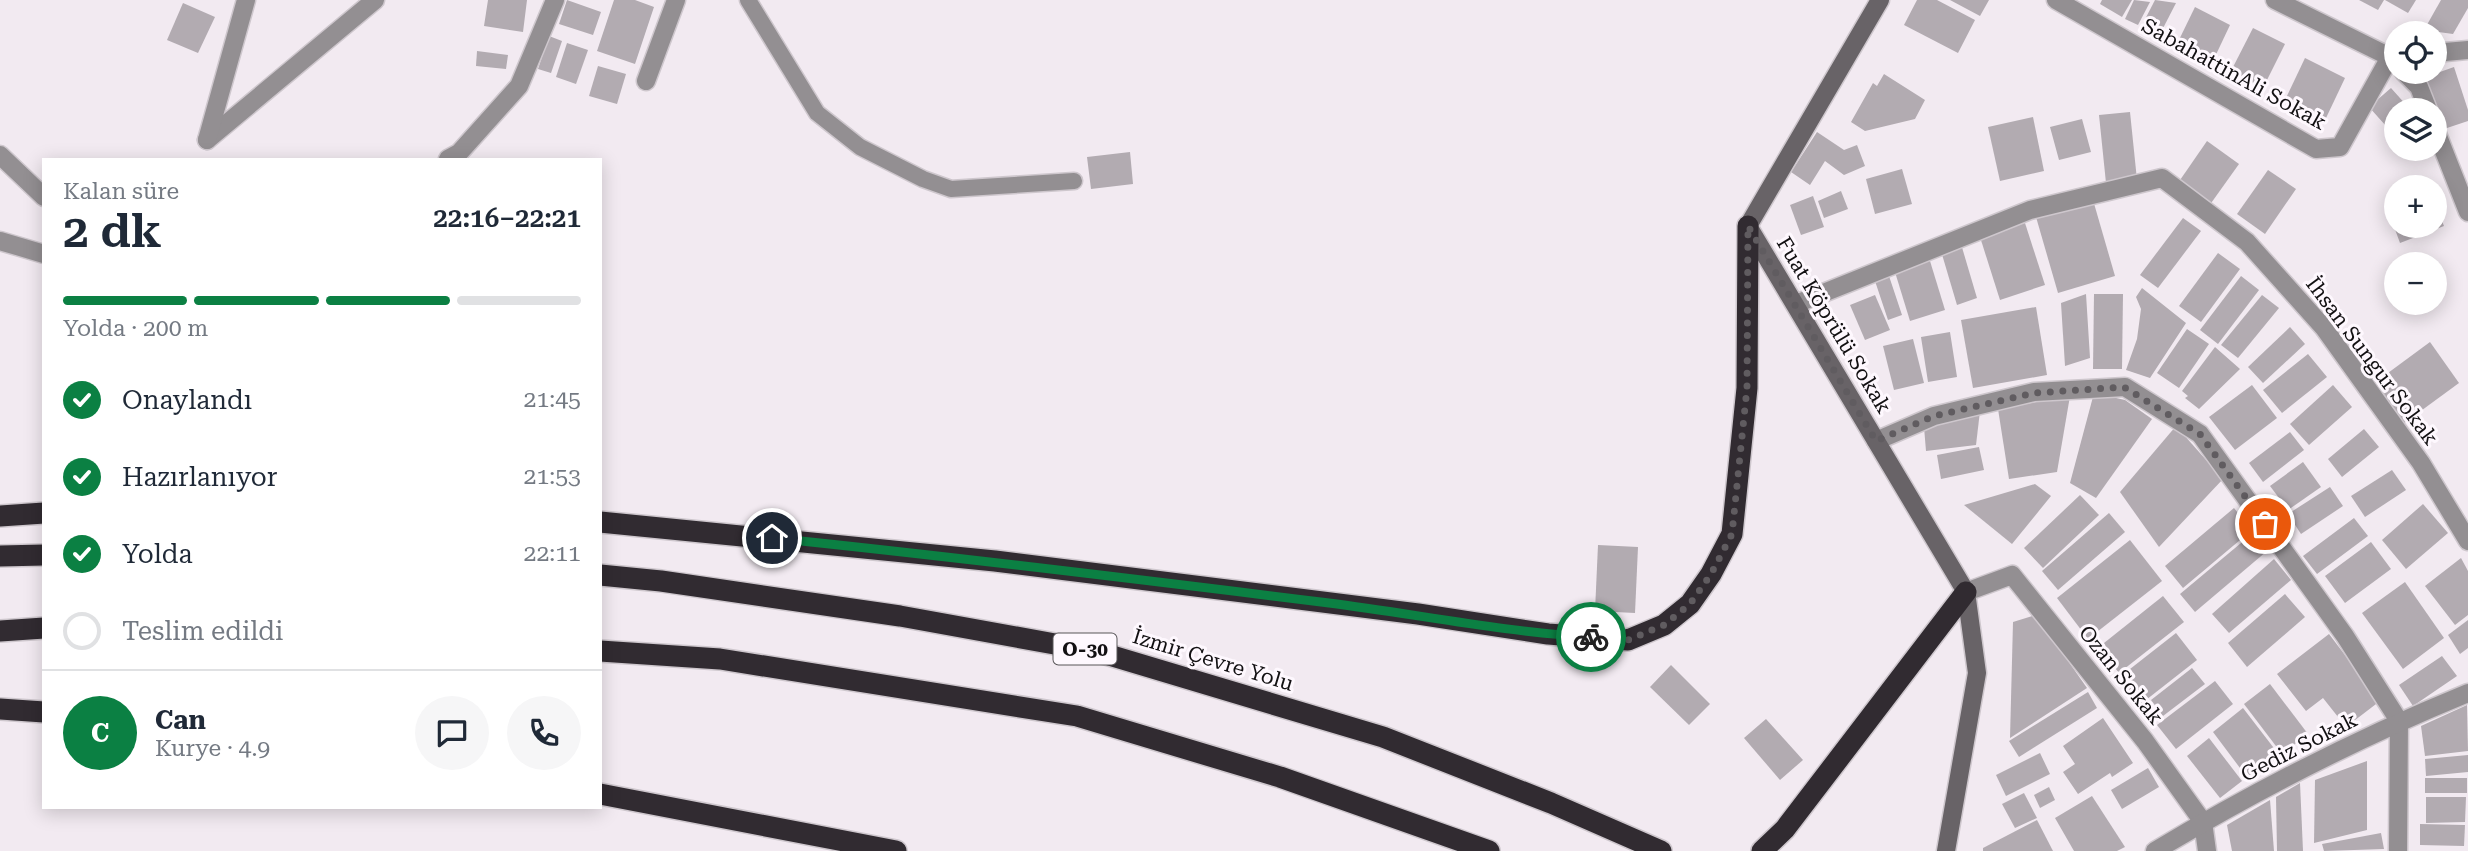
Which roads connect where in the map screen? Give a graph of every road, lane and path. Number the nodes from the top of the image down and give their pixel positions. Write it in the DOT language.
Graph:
graph roads {
  1 [pos="246,0"];
  2 [pos="375,0"];
  3 [pos="555,0"];
  4 [pos="676,0"];
  5 [pos="748,0"];
  6 [pos="1880,0"];
  7 [pos="2056,0"];
  8 [pos="2275,0"];
  9 [pos="2468,50"];
  10 [pos="2447,52"];
  11 [pos="2384,54"];
  12 [pos="2384,75"];
  13 [pos="646,81"];
  14 [pos="0,155"];
  15 [pos="450,158"];
  16 [pos="2447,159"];
  17 [pos="1074,181"];
  18 [pos="42,195"];
  19 [pos="2468,212"];
  20 [pos="1748,226"];
  21 [pos="0,241"];
  22 [pos="42,253"];
  23 [pos="1796,304"];
  24 [pos="1876,441"];
  25 [pos="42,513"];
  26 [pos="0,516"];
  27 [pos="602,522"];
  28 [pos="2468,541"];
  29 [pos="42,555"];
  30 [pos="0,556"];
  31 [pos="602,575"];
  32 [pos="1966,592"];
  33 [pos="42,628"];
  34 [pos="0,631"];
  35 [pos="602,651"];
  36 [pos="2468,693"];
  37 [pos="0,709"];
  38 [pos="42,712"];
  39 [pos="2399,721"];
  40 [pos="602,794"];
  41 [pos="2203,822"];
  42 [pos="895,851"];
  43 [pos="1489,851"];
  44 [pos="1661,851"];
  45 [pos="1762,851"];
  46 [pos="1946,851"];
  47 [pos="2155,851"];
  48 [pos="2207,851"];
  49 [pos="2398,851"];
  1 -- 2 [label="street"];
  3 -- 15 [label="street"];
  4 -- 13 [label="street"];
  5 -- 17 [label="lane"];
  6 -- 20 [label="main road, Fuat Köprülü Sokak"];
  7 -- 12 [label="street, SabahattinAli Sokak"];
  8 -- 11 [label="street"];
  9 -- 10 [label="street"];
  14 -- 18 [label="street"];
  16 -- 19 [label="street"];
  20 -- 23 [label="main road, Fuat Köprülü Sokak"];
  20 -- 27 [label="highway"];
  21 -- 22 [label="street"];
  23 -- 24 [label="main road, Fuat Köprülü Sokak"];
  23 -- 28 [label="street, İhsan Sungur Sokak"];
  24 -- 32 [label="main road, Fuat Köprülü Sokak"];
  24 -- 39 [label="street"];
  25 -- 26 [label="highway"];
  29 -- 30 [label="highway"];
  31 -- 44 [label="highway, İzmir Çevre Yolu / O-30"];
  32 -- 41 [label="street, Ozan Sokak"];
  32 -- 45 [label="highway"];
  32 -- 46 [label="main road, Fuat Köprülü Sokak"];
  33 -- 34 [label="highway"];
  35 -- 43 [label="highway"];
  36 -- 39 [label="street, Gediz Sokak"];
  37 -- 38 [label="highway"];
  39 -- 41 [label="street, Gediz Sokak"];
  39 -- 49 [label="street"];
  40 -- 42 [label="highway"];
  41 -- 47 [label="street, Gediz Sokak"];
  41 -- 48 [label="street, Ozan Sokak"];
}
